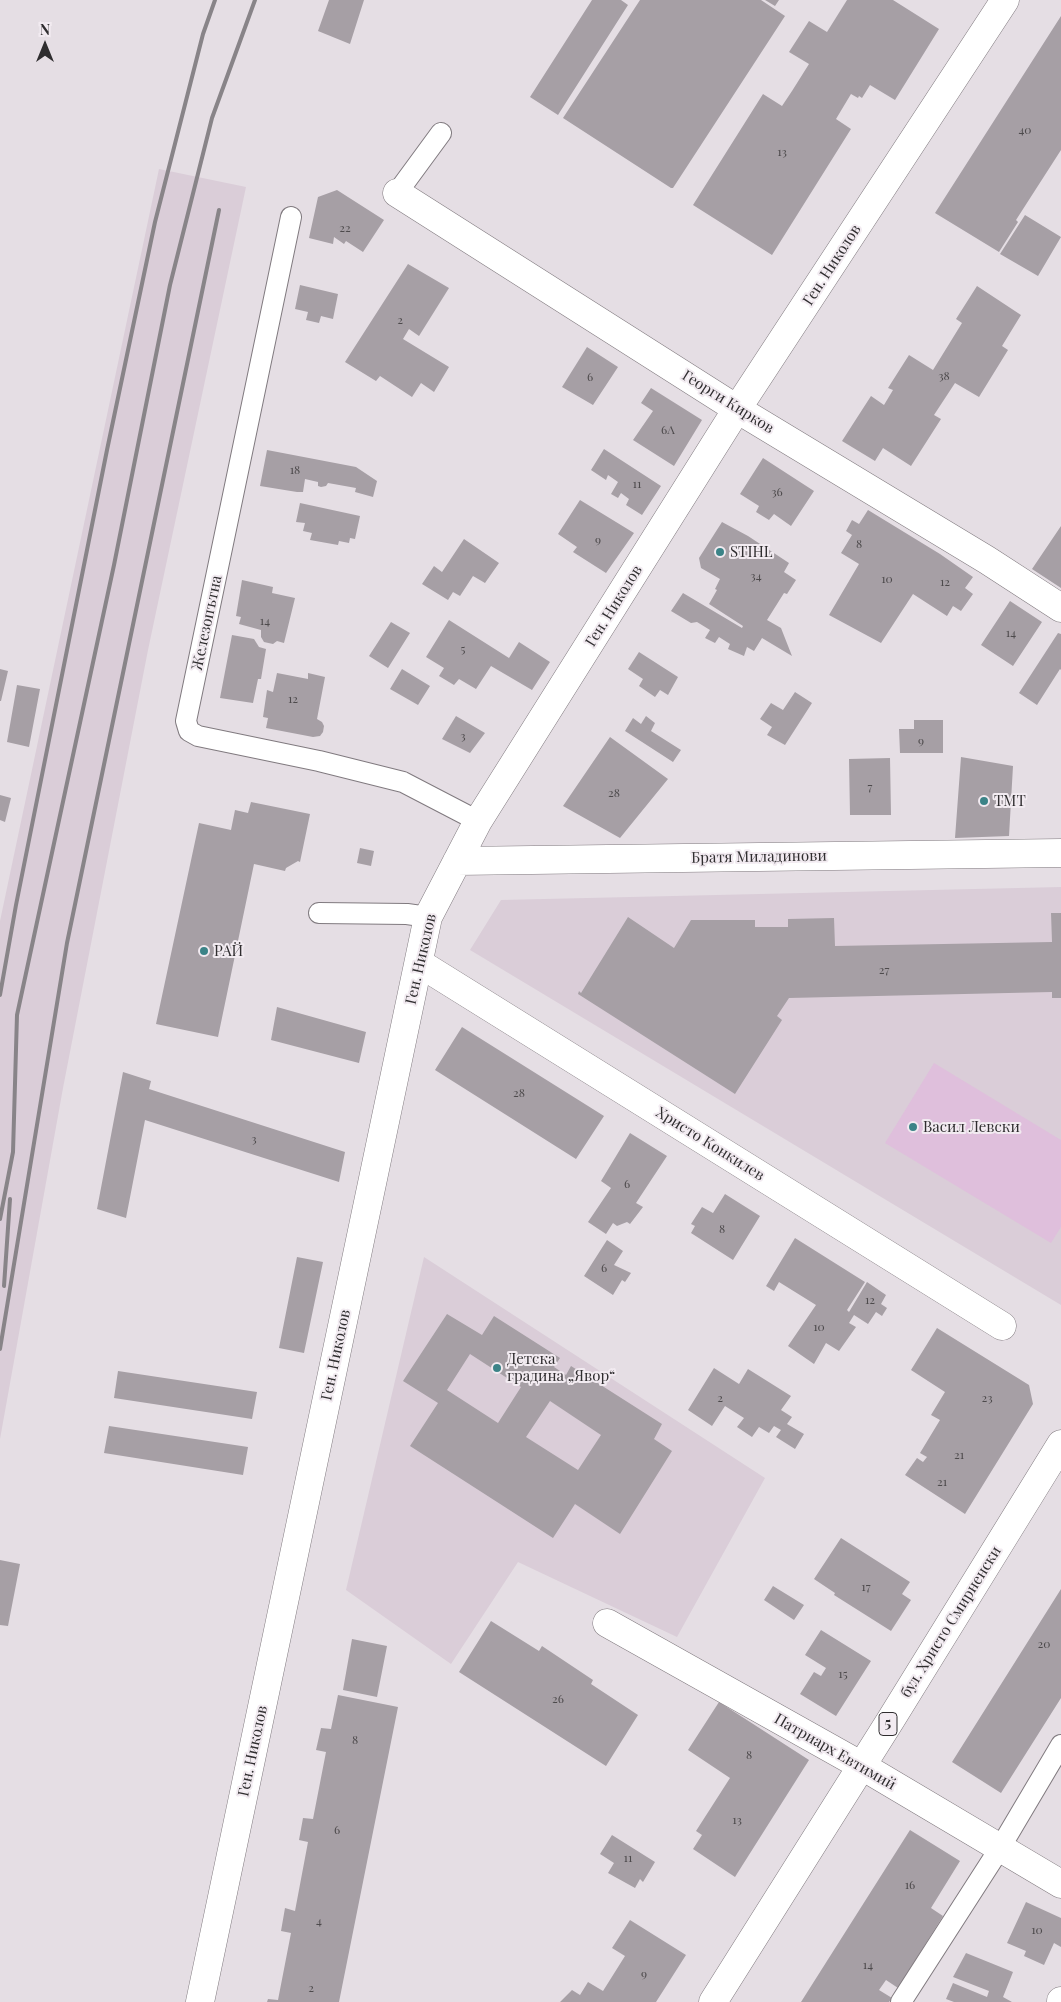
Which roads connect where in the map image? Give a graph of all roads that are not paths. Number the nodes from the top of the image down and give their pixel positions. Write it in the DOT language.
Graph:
graph roads {
  1 [pos="1005,0"];
  2 [pos="441,133"];
  3 [pos="397,193"];
  4 [pos="291,217"];
  5 [pos="737,409"];
  6 [pos="1061,608"];
  7 [pos="478,821"];
  8 [pos="1061,853"];
  9 [pos="456,861"];
  10 [pos="319,913"];
  11 [pos="428,917"];
  12 [pos="419,963"];
  13 [pos="1002,1326"];
  14 [pos="1061,1444"];
  15 [pos="607,1622"];
  16 [pos="1061,1745"];
  17 [pos="862,1766"];
  18 [pos="1000,1848"];
  19 [pos="1061,1884"];
  20 [pos="200,2002"];
  21 [pos="713,2002"];
  22 [pos="901,2002"];
  1 -- 5 [label="street, Ген. Николов"];
  2 -- 3 [label="lane"];
  3 -- 5 [label="street, Георги Кирков"];
  4 -- 7 [label="lane, Железопътна"];
  5 -- 6 [label="street, Георги Кирков"];
  5 -- 7 [label="street, Ген. Николов"];
  7 -- 9 [label="street, Ген. Николов"];
  8 -- 9 [label="street, Братя Миладинови"];
  9 -- 11 [label="street, Ген. Николов"];
  10 -- 11 [label="lane"];
  11 -- 12 [label="street, Ген. Николов"];
  12 -- 13 [label="street, Христо Конкилев"];
  12 -- 20 [label="street, Ген. Николов"];
  14 -- 17 [label="street, бул. Христо Смирненски / 5"];
  15 -- 17 [label="street, Патриарх Евтимий"];
  16 -- 18 [label="lane"];
  17 -- 18 [label="street, Патриарх Евтимий"];
  17 -- 21 [label="street, бул. Христо Смирненски / 5"];
  18 -- 19 [label="street, Патриарх Евтимий"];
  18 -- 22 [label="lane"];
}
